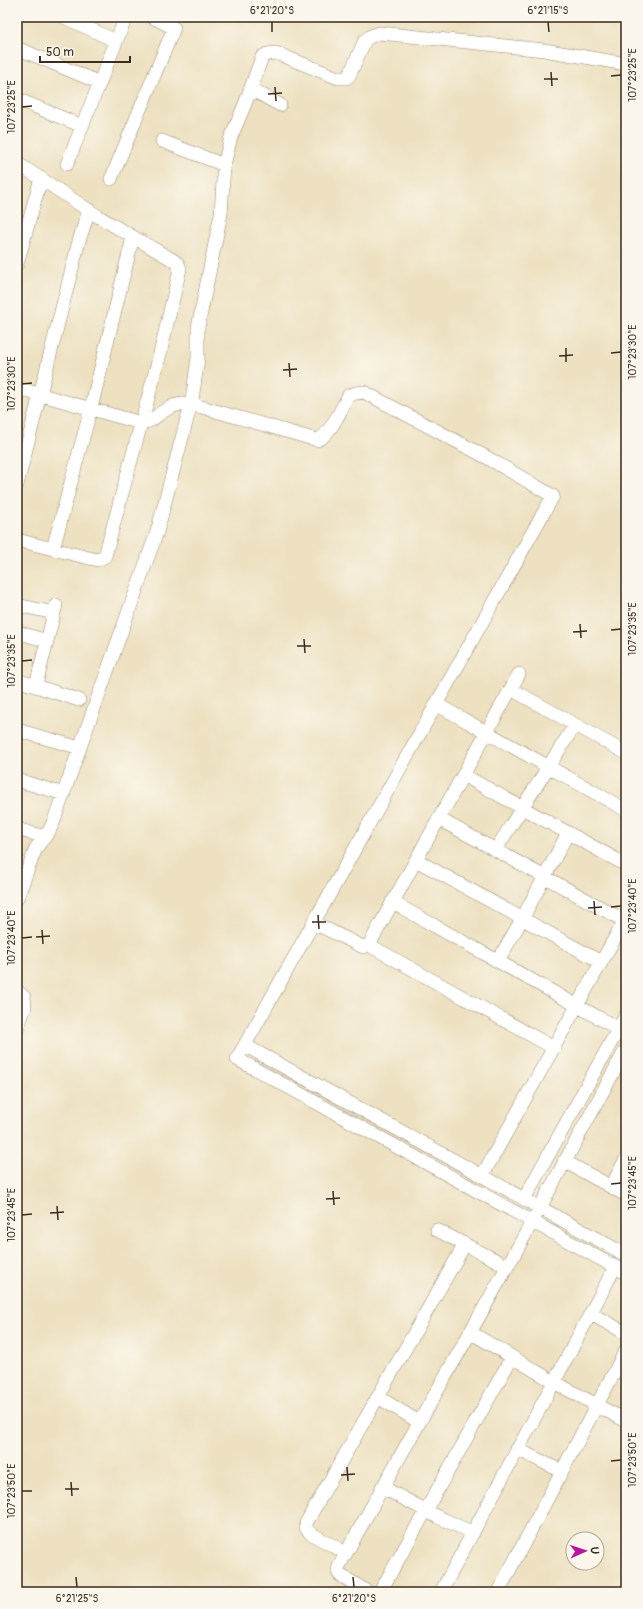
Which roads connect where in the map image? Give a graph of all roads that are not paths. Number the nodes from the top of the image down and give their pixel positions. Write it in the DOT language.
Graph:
graph roads {
  1 [pos="64,17"];
  2 [pos="126,17"];
  3 [pos="152,17"];
  4 [pos="116,41"];
  5 [pos="17,48"];
  6 [pos="626,64"];
  7 [pos="100,82"];
  8 [pos="250,89"];
  9 [pos="17,99"];
  10 [pos="280,105"];
  11 [pos="82,126"];
  12 [pos="162,141"];
  13 [pos="17,162"];
  14 [pos="67,164"];
  15 [pos="224,164"];
  16 [pos="41,178"];
  17 [pos="111,179"];
  18 [pos="89,210"];
  19 [pos="133,237"];
  20 [pos="17,264"];
  21 [pos="17,388"];
  22 [pos="40,394"];
  23 [pos="191,404"];
  24 [pos="91,408"];
  25 [pos="141,424"];
  26 [pos="17,485"];
  27 [pos="17,540"];
  28 [pos="53,549"];
  29 [pos="17,605"];
  30 [pos="17,632"];
  31 [pos="47,641"];
  32 [pos="519,674"];
  33 [pos="17,680"];
  34 [pos="36,685"];
  35 [pos="511,689"];
  36 [pos="79,700"];
  37 [pos="436,704"];
  38 [pos="575,725"];
  39 [pos="17,730"];
  40 [pos="487,732"];
  41 [pos="80,748"];
  42 [pos="626,753"];
  43 [pos="548,767"];
  44 [pos="463,776"];
  45 [pos="17,780"];
  46 [pos="64,794"];
  47 [pos="522,808"];
  48 [pos="626,810"];
  49 [pos="439,819"];
  50 [pos="17,829"];
  51 [pos="568,833"];
  52 [pos="45,837"];
  53 [pos="496,850"];
  54 [pos="416,860"];
  55 [pos="626,865"];
  56 [pos="545,877"];
  57 [pos="17,898"];
  58 [pos="392,902"];
  59 [pos="522,919"];
  60 [pos="625,919"];
  61 [pos="314,923"];
  62 [pos="368,945"];
  63 [pos="498,961"];
  64 [pos="601,962"];
  65 [pos="17,991"];
  66 [pos="577,1006"];
  67 [pos="626,1015"];
  68 [pos="17,1030"];
  69 [pos="622,1030"];
  70 [pos="246,1046"];
  71 [pos="554,1048"];
  72 [pos="626,1049"];
  73 [pos="626,1159"];
  74 [pos="564,1161"];
  75 [pos="482,1176"];
  76 [pos="611,1187"];
  77 [pos="626,1196"];
  78 [pos="524,1199"];
  79 [pos="539,1207"];
  80 [pos="532,1221"];
  81 [pos="437,1230"];
  82 [pos="465,1244"];
  83 [pos="626,1255"];
  84 [pos="507,1266"];
  85 [pos="621,1270"];
  86 [pos="590,1314"];
  87 [pos="470,1332"];
  88 [pos="626,1333"];
  89 [pos="626,1350"];
  90 [pos="512,1357"];
  91 [pos="554,1382"];
  92 [pos="378,1397"];
  93 [pos="597,1405"];
  94 [pos="626,1421"];
  95 [pos="419,1422"];
  96 [pos="517,1449"];
  97 [pos="561,1471"];
  98 [pos="382,1486"];
  99 [pos="426,1510"];
  100 [pos="473,1533"];
  101 [pos="346,1553"];
  102 [pos="368,1592"];
  103 [pos="380,1592"];
  104 [pos="441,1592"];
  105 [pos="498,1592"];
  1 -- 4 [label="street"];
  2 -- 4 [label="street"];
  3 -- 17 [label="street"];
  4 -- 7 [label="street"];
  5 -- 7 [label="street"];
  6 -- 8 [label="street"];
  7 -- 11 [label="street"];
  8 -- 10 [label="street"];
  8 -- 15 [label="street"];
  9 -- 11 [label="street"];
  11 -- 14 [label="street"];
  12 -- 15 [label="street"];
  13 -- 16 [label="street"];
  15 -- 23 [label="street"];
  16 -- 18 [label="street"];
  16 -- 20 [label="street"];
  18 -- 19 [label="street"];
  18 -- 22 [label="street"];
  19 -- 24 [label="street"];
  19 -- 25 [label="street"];
  21 -- 22 [label="street"];
  22 -- 24 [label="street"];
  22 -- 26 [label="street"];
  23 -- 25 [label="street"];
  23 -- 37 [label="street"];
  23 -- 41 [label="street"];
  24 -- 25 [label="street"];
  24 -- 28 [label="street"];
  25 -- 28 [label="street"];
  27 -- 28 [label="street"];
  29 -- 31 [label="street"];
  30 -- 31 [label="street"];
  31 -- 34 [label="street"];
  32 -- 35 [label="street"];
  33 -- 34 [label="street"];
  34 -- 36 [label="street"];
  35 -- 38 [label="street"];
  35 -- 40 [label="street"];
  37 -- 40 [label="street"];
  37 -- 61 [label="street"];
  38 -- 42 [label="street"];
  38 -- 43 [label="street"];
  39 -- 41 [label="street"];
  40 -- 43 [label="street"];
  40 -- 44 [label="street"];
  41 -- 46 [label="street"];
  43 -- 47 [label="street"];
  43 -- 48 [label="street"];
  44 -- 47 [label="street"];
  44 -- 49 [label="street"];
  45 -- 46 [label="street"];
  46 -- 52 [label="street"];
  47 -- 51 [label="street"];
  47 -- 53 [label="street"];
  49 -- 53 [label="street"];
  49 -- 54 [label="street"];
  50 -- 52 [label="street"];
  51 -- 55 [label="street"];
  51 -- 56 [label="street"];
  52 -- 57 [label="street"];
  53 -- 56 [label="street"];
  54 -- 58 [label="street"];
  54 -- 59 [label="street"];
  56 -- 59 [label="street"];
  56 -- 60 [label="street"];
  58 -- 62 [label="street"];
  58 -- 63 [label="street"];
  59 -- 63 [label="street"];
  59 -- 64 [label="street"];
  60 -- 64 [label="street"];
  61 -- 62 [label="street"];
  61 -- 70 [label="street"];
  62 -- 71 [label="street"];
  63 -- 66 [label="street"];
  64 -- 66 [label="street"];
  65 -- 68 [label="street"];
  66 -- 69 [label="street"];
  66 -- 71 [label="street"];
  67 -- 69 [label="street"];
  69 -- 78 [label="street"];
  70 -- 75 [label="street"];
  70 -- 80 [label="street"];
  71 -- 75 [label="street"];
  72 -- 74 [label="street"];
  73 -- 76 [label="street"];
  74 -- 76 [label="street"];
  74 -- 79 [label="street"];
  75 -- 78 [label="street"];
  76 -- 77 [label="street"];
  78 -- 79 [label="street"];
  79 -- 80 [label="street"];
  79 -- 83 [label="street"];
  80 -- 84 [label="street"];
  80 -- 85 [label="street"];
  81 -- 82 [label="street"];
  82 -- 84 [label="street"];
  82 -- 92 [label="street"];
  84 -- 87 [label="street"];
  85 -- 86 [label="street"];
  86 -- 88 [label="street"];
  86 -- 91 [label="street"];
  87 -- 90 [label="street"];
  87 -- 95 [label="street"];
  89 -- 93 [label="street"];
  90 -- 91 [label="street"];
  90 -- 99 [label="street"];
  91 -- 93 [label="street"];
  91 -- 96 [label="street"];
  92 -- 95 [label="street"];
  92 -- 101 [label="street"];
  93 -- 94 [label="street"];
  93 -- 97 [label="street"];
  95 -- 98 [label="street"];
  96 -- 97 [label="street"];
  96 -- 100 [label="street"];
  97 -- 105 [label="street"];
  98 -- 99 [label="street"];
  98 -- 101 [label="street"];
  99 -- 100 [label="street"];
  99 -- 103 [label="street"];
  100 -- 104 [label="street"];
  101 -- 102 [label="street"];
}
